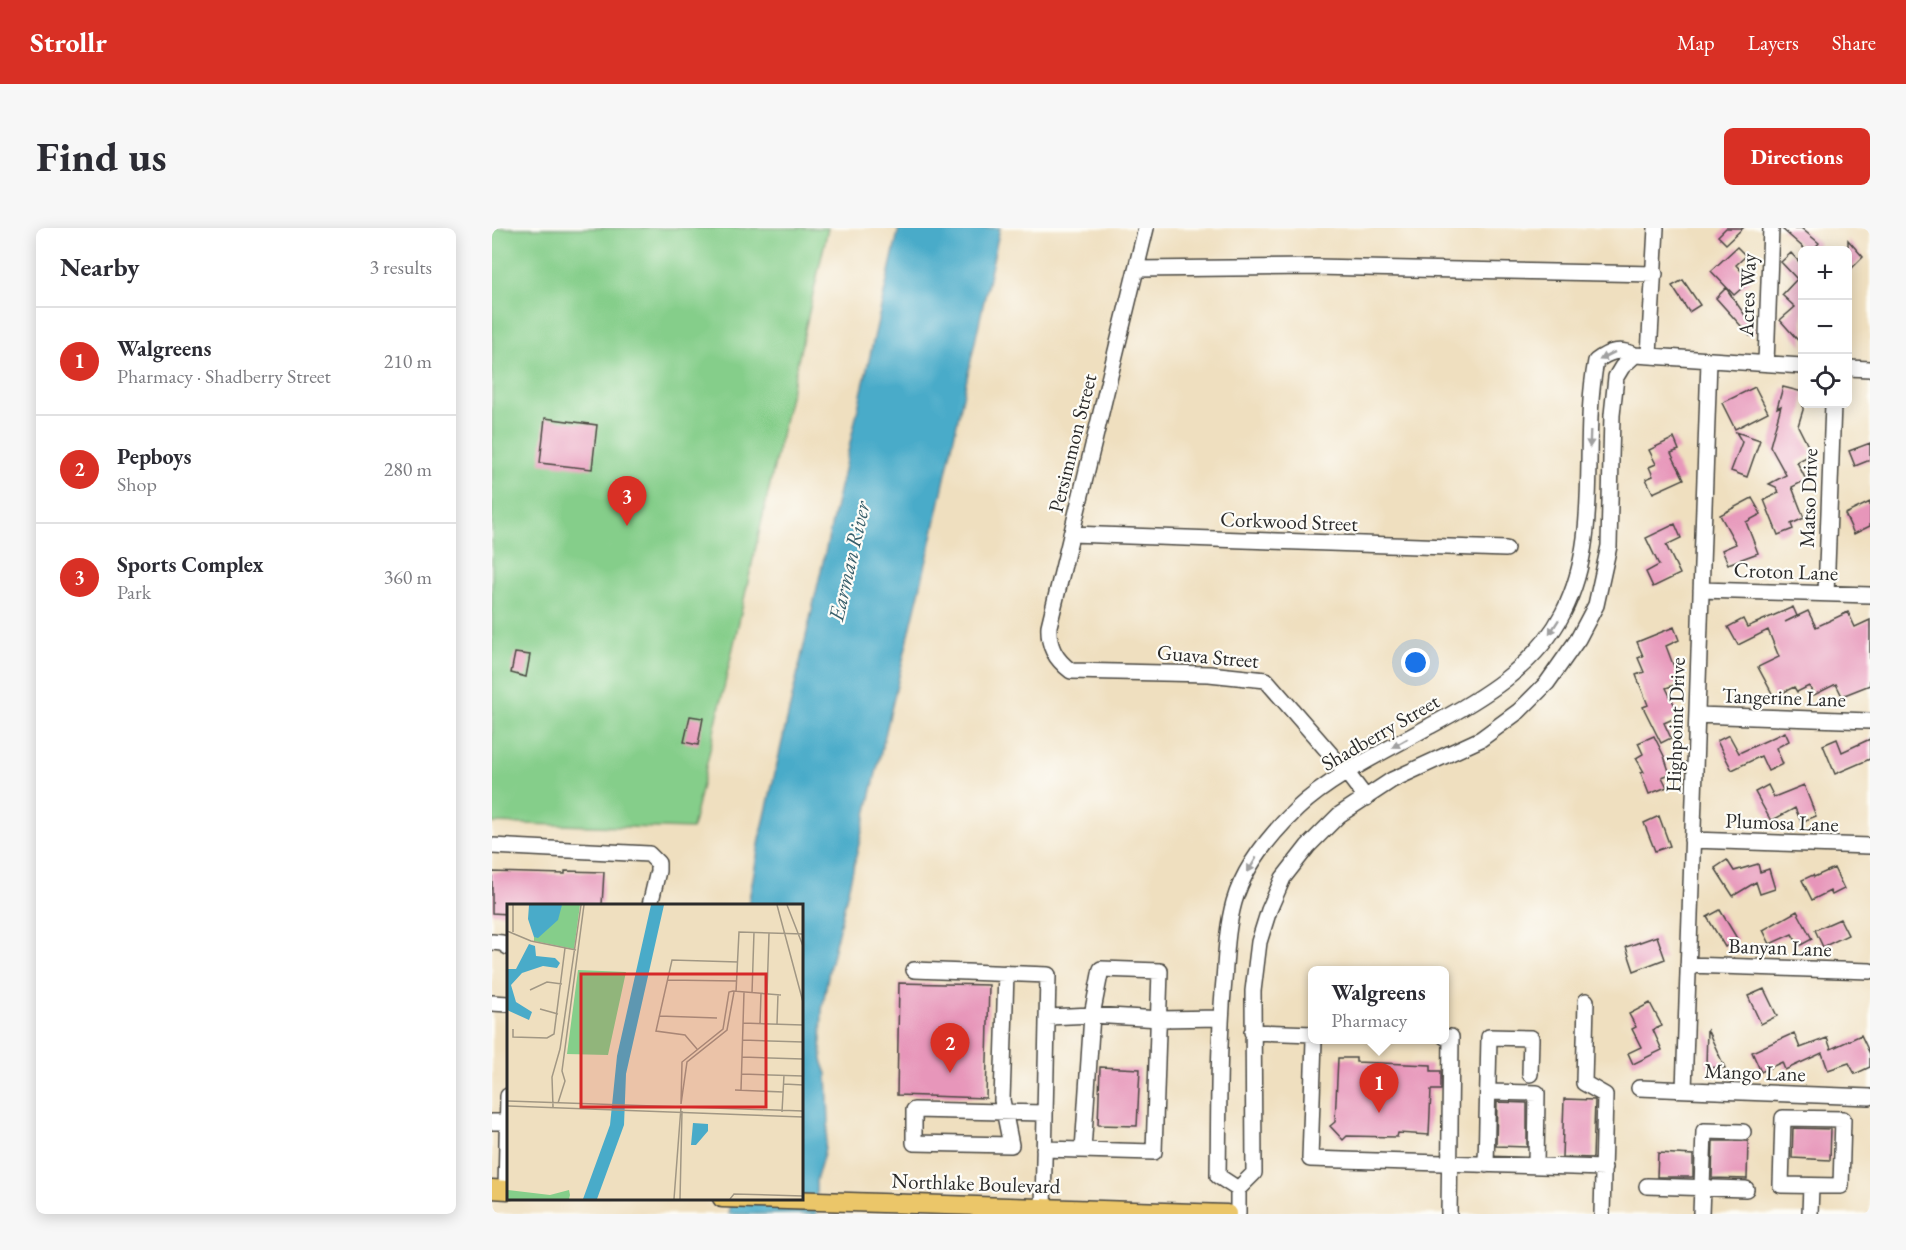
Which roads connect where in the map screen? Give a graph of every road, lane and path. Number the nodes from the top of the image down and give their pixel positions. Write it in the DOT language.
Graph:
graph roads {
  1 [pos="1146,228"];
  2 [pos="1656,228"];
  3 [pos="1771,228"];
  4 [pos="1136,269"];
  5 [pos="1655,274"];
  6 [pos="1642,355"];
  7 [pos="1709,360"];
  8 [pos="1766,363"];
  9 [pos="1798,366"];
  10 [pos="1852,368"];
  11 [pos="1870,369"];
  12 [pos="1833,408"];
  13 [pos="1071,534"];
  14 [pos="1506,549"];
  15 [pos="1701,590"];
  16 [pos="1826,594"];
  17 [pos="1870,595"];
  18 [pos="1063,665"];
  19 [pos="1697,715"];
  20 [pos="1870,720"];
  21 [pos="1347,773"];
  22 [pos="1365,798"];
  23 [pos="1692,840"];
  24 [pos="492,846"];
  25 [pos="1870,846"];
  26 [pos="650,904"];
  27 [pos="492,942"];
  28 [pos="507,946"];
  29 [pos="1688,965"];
  30 [pos="914,970"];
  31 [pos="1870,971"];
  32 [pos="1006,973"];
  33 [pos="1586,1000"];
  34 [pos="1092,1015"];
  35 [pos="1048,1017"];
  36 [pos="1220,1018"];
  37 [pos="1160,1019"];
  38 [pos="1252,1032"];
  39 [pos="1308,1034"];
  40 [pos="1449,1037"];
  41 [pos="1314,1044"];
  42 [pos="1530,1074"];
  43 [pos="1639,1088"];
  44 [pos="1684,1090"];
  45 [pos="1488,1092"];
  46 [pos="1870,1097"];
  47 [pos="1004,1112"];
  48 [pos="1045,1113"];
  49 [pos="1743,1132"];
  50 [pos="507,1133"];
  51 [pos="1044,1149"];
  52 [pos="1083,1150"];
  53 [pos="1449,1164"];
  54 [pos="1486,1165"];
  55 [pos="1536,1166"];
  56 [pos="1604,1168"];
  57 [pos="1647,1186"];
  58 [pos="1811,1186"];
  59 [pos="1702,1188"];
  60 [pos="1238,1189"];
  61 [pos="1746,1189"];
  62 [pos="502,1190"];
  63 [pos="778,1199"];
  64 [pos="1043,1209"];
  65 [pos="1227,1214"];
  66 [pos="1238,1214"];
  67 [pos="1449,1214"];
  68 [pos="1602,1214"];
  69 [pos="1701,1214"];
  70 [pos="1810,1214"];
  1 -- 4 [label="street, Persimmon Street"];
  2 -- 5 [label="street"];
  3 -- 8 [label="street, Acres Way"];
  4 -- 5 [label="street"];
  4 -- 13 [label="street, Persimmon Street"];
  5 -- 6 [label="street"];
  6 -- 7 [label="street"];
  6 -- 21 [label="street, Shadberry Street, one-way"];
  6 -- 22 [label="street"];
  7 -- 8 [label="street"];
  7 -- 15 [label="street, Highpoint Drive"];
  8 -- 9 [label="street"];
  10 -- 11 [label="street"];
  12 -- 16 [label="street, Matso Drive"];
  13 -- 14 [label="street, Corkwood Street"];
  13 -- 18 [label="street, Persimmon Street"];
  15 -- 16 [label="street, Croton Lane"];
  15 -- 19 [label="street, Highpoint Drive"];
  16 -- 17 [label="street, Croton Lane"];
  18 -- 21 [label="street, Guava Street"];
  19 -- 20 [label="street, Tangerine Lane"];
  19 -- 23 [label="street, Highpoint Drive"];
  21 -- 22 [label="street, Guava Street"];
  21 -- 36 [label="street, Shadberry Street, one-way"];
  22 -- 38 [label="street"];
  23 -- 25 [label="street, Plumosa Lane"];
  23 -- 29 [label="street, Highpoint Drive"];
  24 -- 26 [label="street"];
  27 -- 28 [label="street"];
  29 -- 31 [label="street, Banyan Lane"];
  29 -- 44 [label="street, Highpoint Drive"];
  30 -- 32 [label="street"];
  32 -- 35 [label="street"];
  32 -- 47 [label="street"];
  33 -- 56 [label="street"];
  34 -- 35 [label="street"];
  34 -- 37 [label="street"];
  34 -- 37 [label="street"];
  34 -- 52 [label="street"];
  35 -- 48 [label="street"];
  36 -- 37 [label="street"];
  36 -- 60 [label="street, Shadberry Street"];
  37 -- 52 [label="street"];
  38 -- 39 [label="street"];
  38 -- 60 [label="street"];
  40 -- 53 [label="street"];
  41 -- 53 [label="street"];
  42 -- 45 [label="street"];
  43 -- 44 [label="street, Mango Lane"];
  44 -- 46 [label="street, Mango Lane"];
  45 -- 54 [label="street"];
  45 -- 55 [label="street"];
  47 -- 47 [label="street"];
  47 -- 48 [label="street"];
  48 -- 51 [label="street"];
  49 -- 59 [label="street"];
  50 -- 62 [label="street"];
  51 -- 52 [label="street"];
  51 -- 64 [label="street"];
  53 -- 54 [label="street"];
  53 -- 67 [label="street"];
  54 -- 55 [label="street"];
  55 -- 56 [label="street"];
  56 -- 68 [label="street"];
  57 -- 59 [label="street"];
  58 -- 58 [label="street"];
  58 -- 70 [label="street"];
  59 -- 61 [label="street"];
  59 -- 69 [label="street"];
  60 -- 66 [label="street"];
  63 -- 64 [label="main road, Northlake Boulevard"];
  64 -- 65 [label="main road, Northlake Boulevard"];
}
